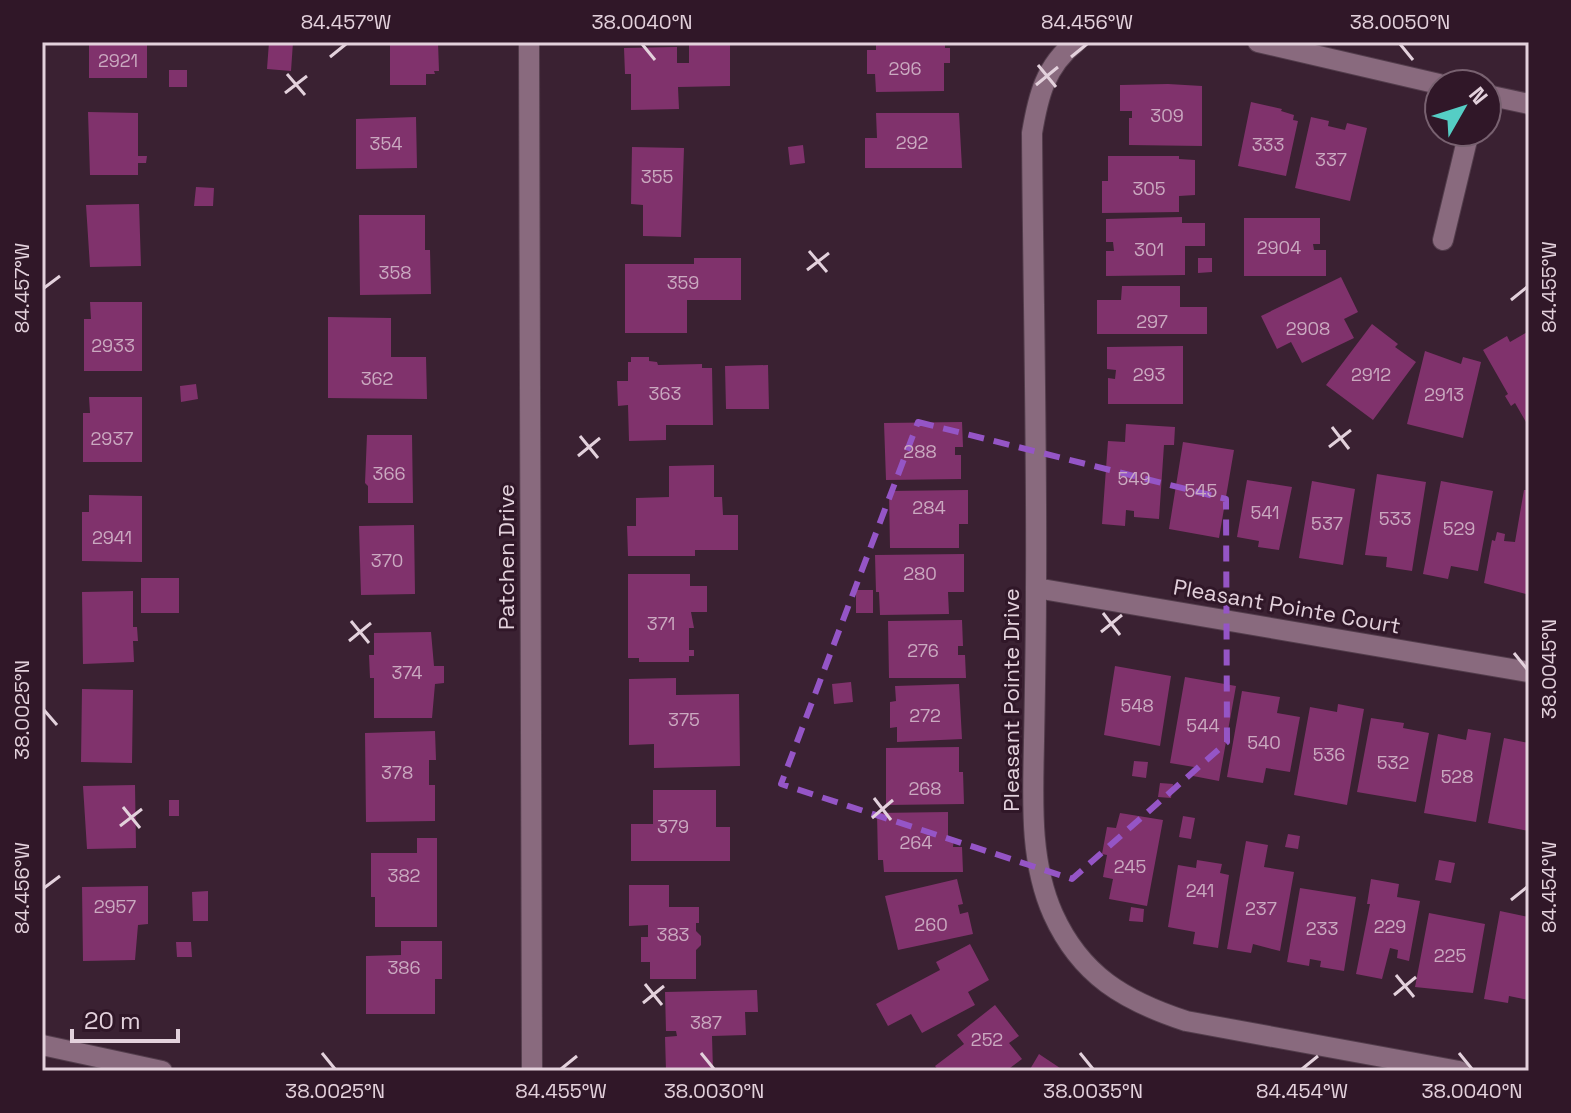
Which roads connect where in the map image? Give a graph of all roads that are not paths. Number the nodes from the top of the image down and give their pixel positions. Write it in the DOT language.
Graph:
graph roads {
  1 [pos="529,42"];
  2 [pos="1076,42"];
  3 [pos="1258,42"];
  4 [pos="1423,80"];
  5 [pos="1503,98"];
  6 [pos="1529,104"];
  7 [pos="1465,148"];
  8 [pos="1443,240"];
  9 [pos="1036,588"];
  10 [pos="1529,672"];
  11 [pos="42,1045"];
  12 [pos="162,1071"];
  13 [pos="532,1071"];
  14 [pos="1459,1071"];
  1 -- 13 [label="street, Patchen Drive"];
  2 -- 9 [label="street, Pleasant Pointe Drive"];
  3 -- 4 [label="street"];
  5 -- 6 [label="street"];
  7 -- 8 [label="street"];
  9 -- 10 [label="street, Pleasant Pointe Court"];
  9 -- 14 [label="street, Pleasant Pointe Drive"];
  11 -- 12 [label="street"];
}
